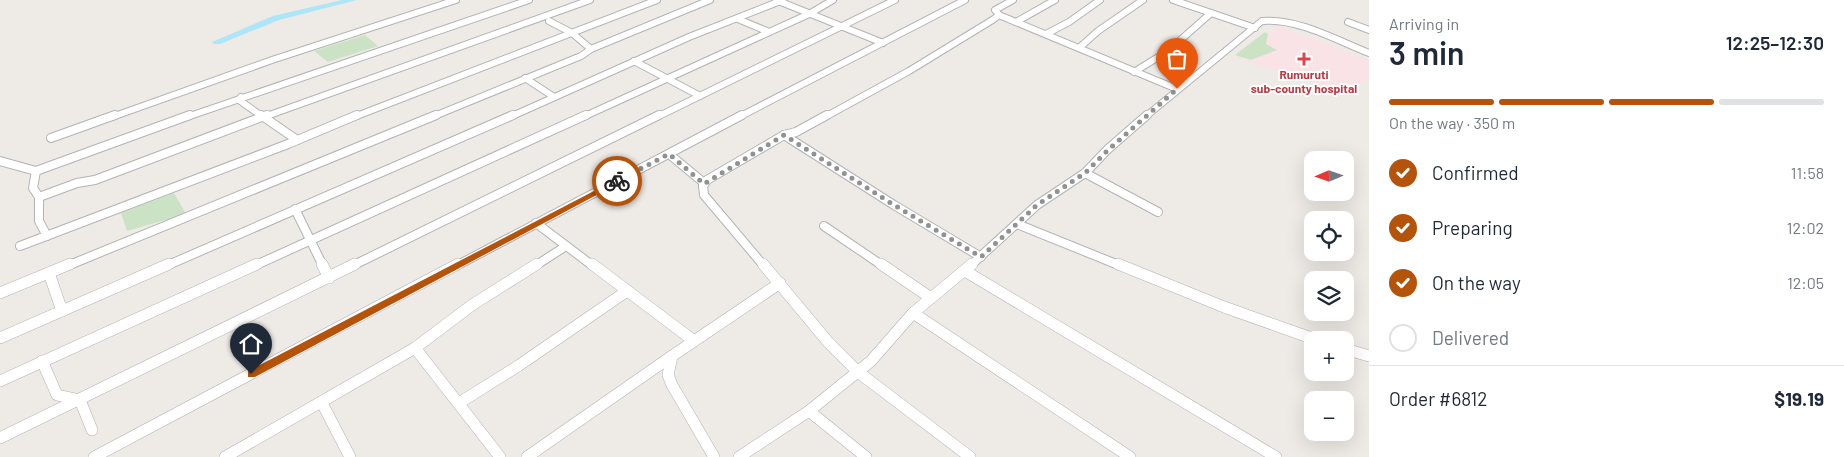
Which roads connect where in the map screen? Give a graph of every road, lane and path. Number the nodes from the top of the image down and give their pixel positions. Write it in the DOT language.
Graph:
graph roads {
  1 [pos="456,0"];
  2 [pos="529,0"];
  3 [pos="590,0"];
  4 [pos="657,0"];
  5 [pos="710,0"];
  6 [pos="833,0"];
  7 [pos="895,0"];
  8 [pos="965,0"];
  9 [pos="1013,0"];
  10 [pos="1056,0"];
  11 [pos="1100,0"];
  12 [pos="1143,0"];
  13 [pos="1173,0"];
  14 [pos="779,1"];
  15 [pos="1211,13"];
  16 [pos="809,14"];
  17 [pos="999,15"];
  18 [pos="738,19"];
  19 [pos="549,21"];
  20 [pos="1016,22"];
  21 [pos="1348,22"];
  22 [pos="842,27"];
  23 [pos="1255,28"];
  24 [pos="1369,30"];
  25 [pos="769,32"];
  26 [pos="572,33"];
  27 [pos="1046,34"];
  28 [pos="884,43"];
  29 [pos="1079,48"];
  30 [pos="590,50"];
  31 [pos="1369,53"];
  32 [pos="634,62"];
  33 [pos="1134,72"];
  34 [pos="525,78"];
  35 [pos="668,78"];
  36 [pos="1177,89"];
  37 [pos="700,96"];
  38 [pos="240,97"];
  39 [pos="554,97"];
  40 [pos="265,117"];
  41 [pos="784,135"];
  42 [pos="51,138"];
  43 [pos="297,140"];
  44 [pos="669,154"];
  45 [pos="0,161"];
  46 [pos="36,171"];
  47 [pos="1085,173"];
  48 [pos="704,184"];
  49 [pos="39,197"];
  50 [pos="295,210"];
  51 [pos="1158,212"];
  52 [pos="536,223"];
  53 [pos="1016,224"];
  54 [pos="824,226"];
  55 [pos="47,236"];
  56 [pos="311,239"];
  57 [pos="20,246"];
  58 [pos="566,246"];
  59 [pos="981,257"];
  60 [pos="965,271"];
  61 [pos="49,273"];
  62 [pos="330,278"];
  63 [pos="780,283"];
  64 [pos="627,291"];
  65 [pos="0,294"];
  66 [pos="930,298"];
  67 [pos="62,311"];
  68 [pos="913,313"];
  69 [pos="1304,336"];
  70 [pos="0,338"];
  71 [pos="694,341"];
  72 [pos="415,348"];
  73 [pos="1354,352"];
  74 [pos="672,356"];
  75 [pos="1369,356"];
  76 [pos="42,361"];
  77 [pos="858,372"];
  78 [pos="0,381"];
  79 [pos="80,400"];
  80 [pos="322,403"];
  81 [pos="459,403"];
  82 [pos="809,411"];
  83 [pos="92,430"];
  84 [pos="0,438"];
  85 [pos="1127,456"];
  86 [pos="94,457"];
  87 [pos="225,457"];
  88 [pos="350,457"];
  89 [pos="500,457"];
  90 [pos="527,457"];
  91 [pos="714,457"];
  92 [pos="738,457"];
  93 [pos="866,457"];
  94 [pos="970,457"];
  95 [pos="1276,457"];
  1 -- 42 [label="street"];
  2 -- 38 [label="street"];
  3 -- 40 [label="street"];
  4 -- 26 [label="street"];
  5 -- 30 [label="street"];
  6 -- 16 [label="street"];
  7 -- 22 [label="street"];
  8 -- 28 [label="street"];
  9 -- 17 [label="street"];
  10 -- 20 [label="street"];
  11 -- 27 [label="street"];
  12 -- 29 [label="street"];
  13 -- 15 [label="street"];
  14 -- 16 [label="street"];
  14 -- 18 [label="street"];
  15 -- 23 [label="street"];
  15 -- 33 [label="street"];
  16 -- 22 [label="street"];
  16 -- 25 [label="street"];
  17 -- 20 [label="street"];
  17 -- 41 [label="street"];
  18 -- 25 [label="street"];
  18 -- 32 [label="street"];
  19 -- 26 [label="street"];
  20 -- 27 [label="street"];
  21 -- 24 [label="street"];
  22 -- 28 [label="street"];
  22 -- 37 [label="street"];
  23 -- 31 [label="street"];
  23 -- 36 [label="street"];
  25 -- 35 [label="street"];
  26 -- 30 [label="street"];
  26 -- 43 [label="street"];
  27 -- 29 [label="street"];
  28 -- 44 [label="street"];
  29 -- 33 [label="street"];
  30 -- 34 [label="street"];
  32 -- 35 [label="street"];
  32 -- 39 [label="street"];
  33 -- 36 [label="street"];
  34 -- 39 [label="street"];
  34 -- 61 [label="street"];
  35 -- 37 [label="street"];
  35 -- 56 [label="street"];
  36 -- 47 [label="street"];
  37 -- 62 [label="street"];
  38 -- 40 [label="street"];
  38 -- 46 [label="street"];
  39 -- 50 [label="street"];
  40 -- 43 [label="street"];
  40 -- 49 [label="street"];
  41 -- 48 [label="street"];
  41 -- 59 [label="street"];
  43 -- 55 [label="street"];
  44 -- 48 [label="street"];
  44 -- 52 [label="street"];
  45 -- 46 [label="street"];
  46 -- 49 [label="street"];
  47 -- 51 [label="street"];
  47 -- 53 [label="street"];
  48 -- 63 [label="street"];
  49 -- 55 [label="street"];
  50 -- 56 [label="street"];
  50 -- 67 [label="street"];
  52 -- 58 [label="street"];
  52 -- 86 [label="street"];
  53 -- 59 [label="street"];
  53 -- 69 [label="street"];
  54 -- 66 [label="street"];
  55 -- 57 [label="street"];
  56 -- 62 [label="street"];
  56 -- 76 [label="street"];
  58 -- 64 [label="street"];
  58 -- 72 [label="street"];
  59 -- 60 [label="street"];
  60 -- 66 [label="street"];
  60 -- 95 [label="street"];
  61 -- 65 [label="street"];
  61 -- 67 [label="street"];
  62 -- 79 [label="street"];
  63 -- 71 [label="street"];
  63 -- 77 [label="street"];
  64 -- 71 [label="street"];
  64 -- 81 [label="street"];
  66 -- 68 [label="street"];
  67 -- 70 [label="street"];
  68 -- 77 [label="street"];
  68 -- 85 [label="street"];
  71 -- 74 [label="street"];
  72 -- 80 [label="street"];
  72 -- 81 [label="street"];
  73 -- 75 [label="street"];
  74 -- 90 [label="street"];
  74 -- 91 [label="street"];
  76 -- 78 [label="street"];
  76 -- 79 [label="street"];
  77 -- 82 [label="street"];
  77 -- 94 [label="street"];
  79 -- 83 [label="street"];
  79 -- 84 [label="street"];
  80 -- 87 [label="street"];
  80 -- 88 [label="street"];
  81 -- 89 [label="street"];
  82 -- 92 [label="street"];
  82 -- 93 [label="street"];
}
